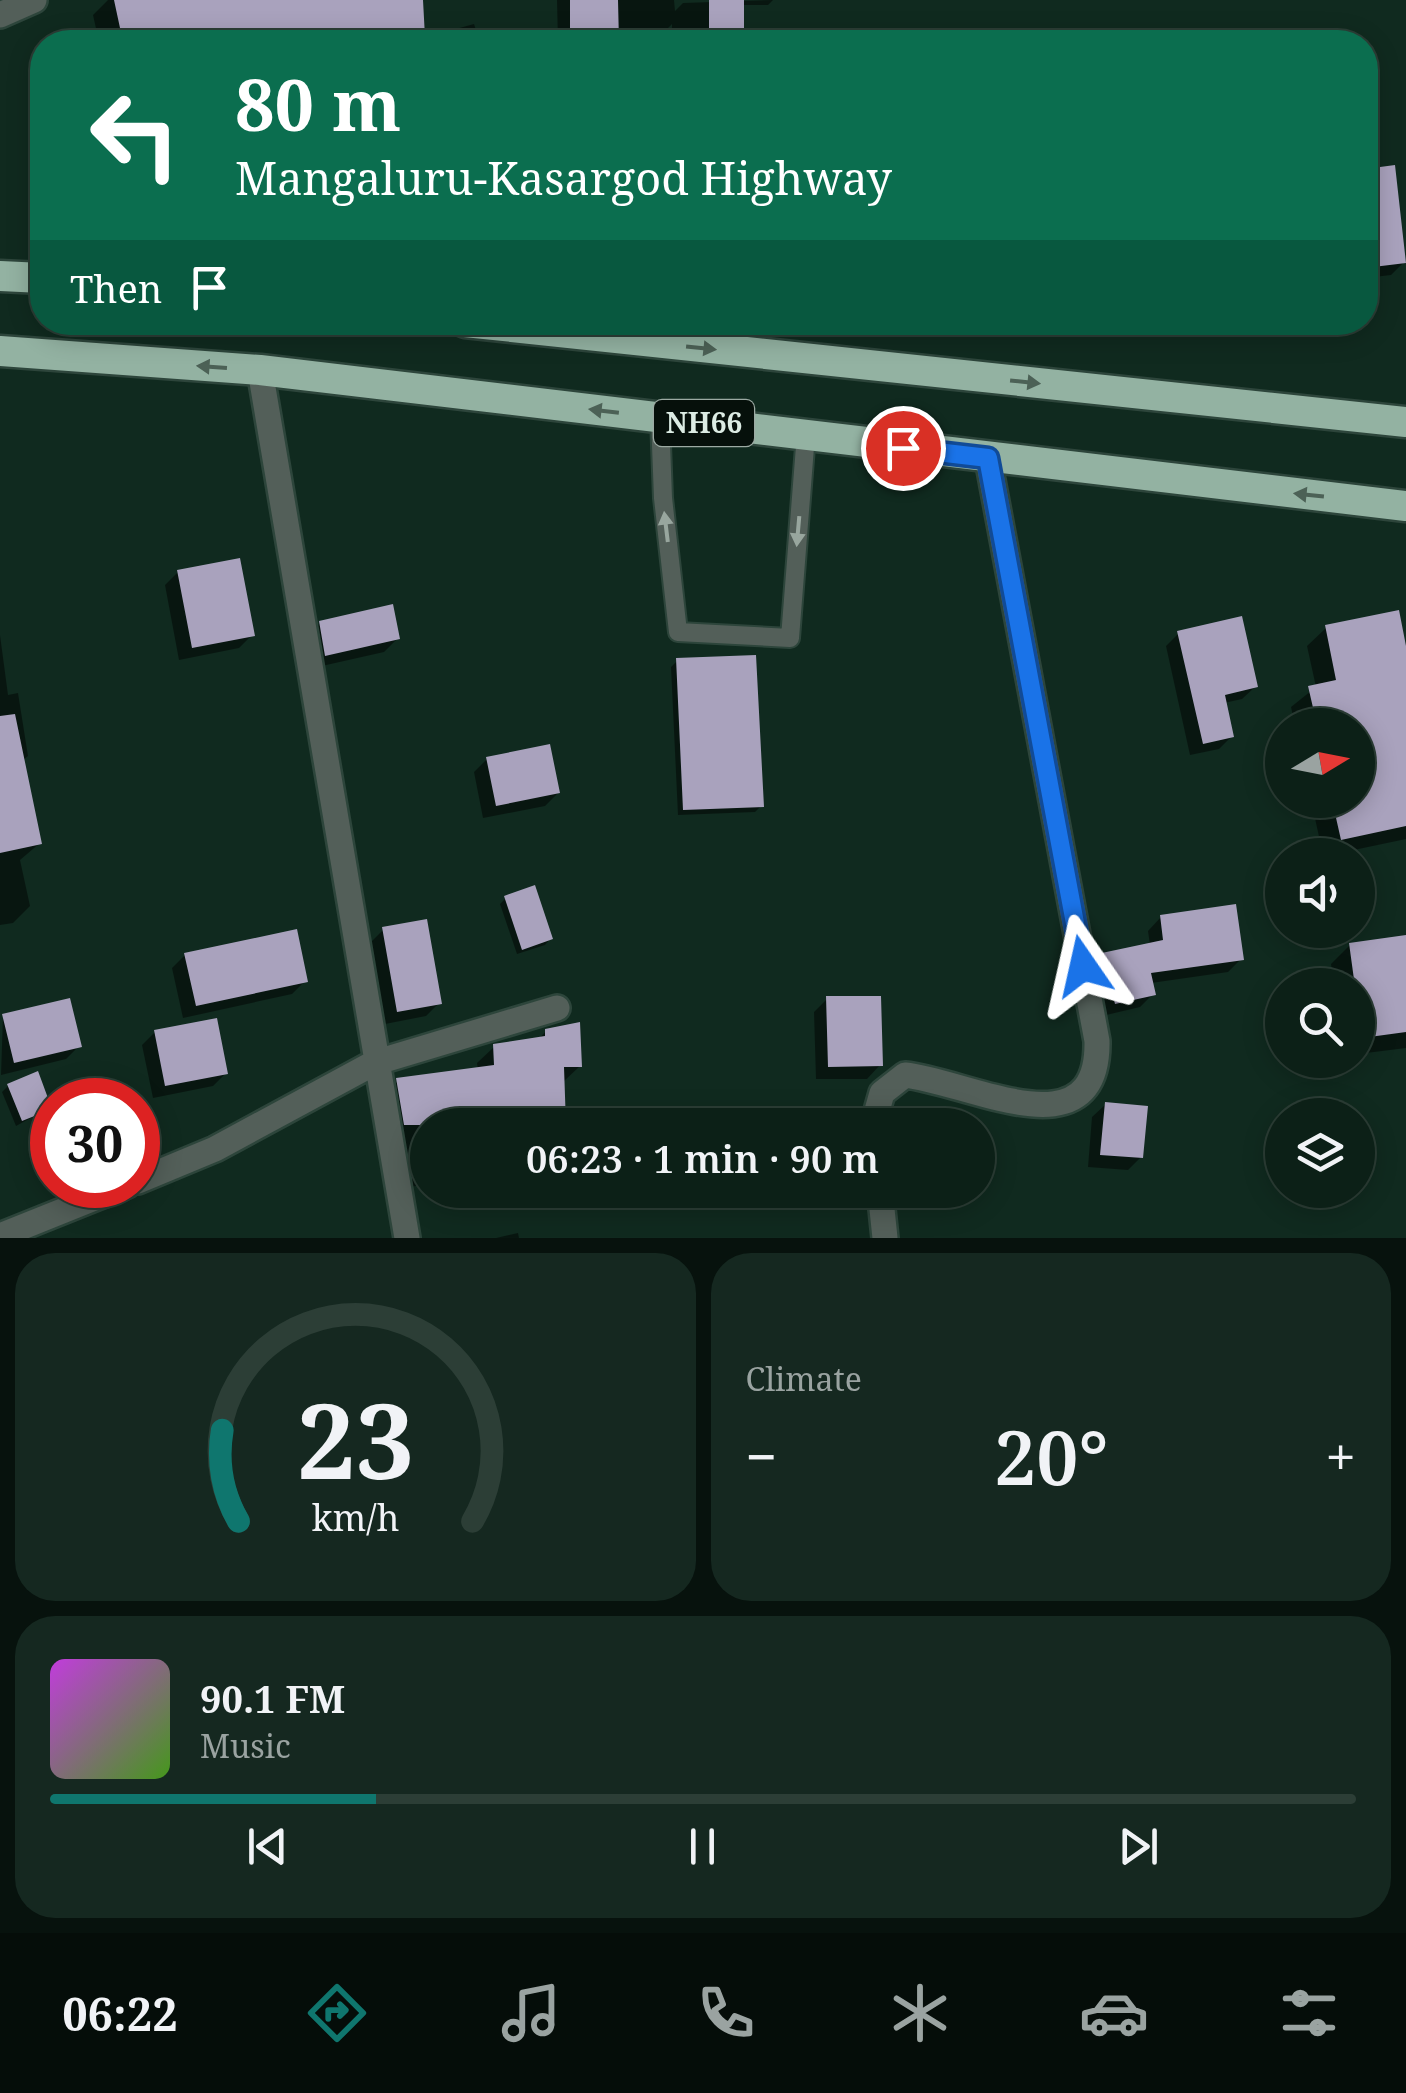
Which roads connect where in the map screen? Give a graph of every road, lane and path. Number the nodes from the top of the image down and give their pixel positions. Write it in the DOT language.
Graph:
graph roads {
  1 [pos="34,0"];
  2 [pos="0,15"];
  3 [pos="0,276"];
  4 [pos="30,277"];
  5 [pos="587,335"];
  6 [pos="0,351"];
  7 [pos="260,370"];
  8 [pos="660,418"];
  9 [pos="1406,422"];
  10 [pos="806,434"];
  11 [pos="988,458"];
  12 [pos="1406,506"];
  13 [pos="557,1008"];
  14 [pos="374,1063"];
  15 [pos="878,1108"];
  16 [pos="160,1172"];
  17 [pos="70,1208"];
  18 [pos="882,1208"];
  19 [pos="0,1236"];
  20 [pos="407,1238"];
  21 [pos="885,1238"];
  1 -- 2 [label="street"];
  3 -- 4 [label="highway"];
  5 -- 9 [label="highway, one-way"];
  7 -- 6 [label="highway, NH66, one-way"];
  8 -- 7 [label="highway, NH66, one-way"];
  7 -- 14 [label="street"];
  8 -- 10 [label="highway, NH66"];
  10 -- 8 [label="lane, one-way"];
  10 -- 11 [label="highway, NH66"];
  12 -- 11 [label="highway, NH66, one-way"];
  11 -- 15 [label="street"];
  13 -- 14 [label="street"];
  14 -- 16 [label="street"];
  14 -- 20 [label="street"];
  17 -- 19 [label="street"];
  18 -- 21 [label="street"];
}
